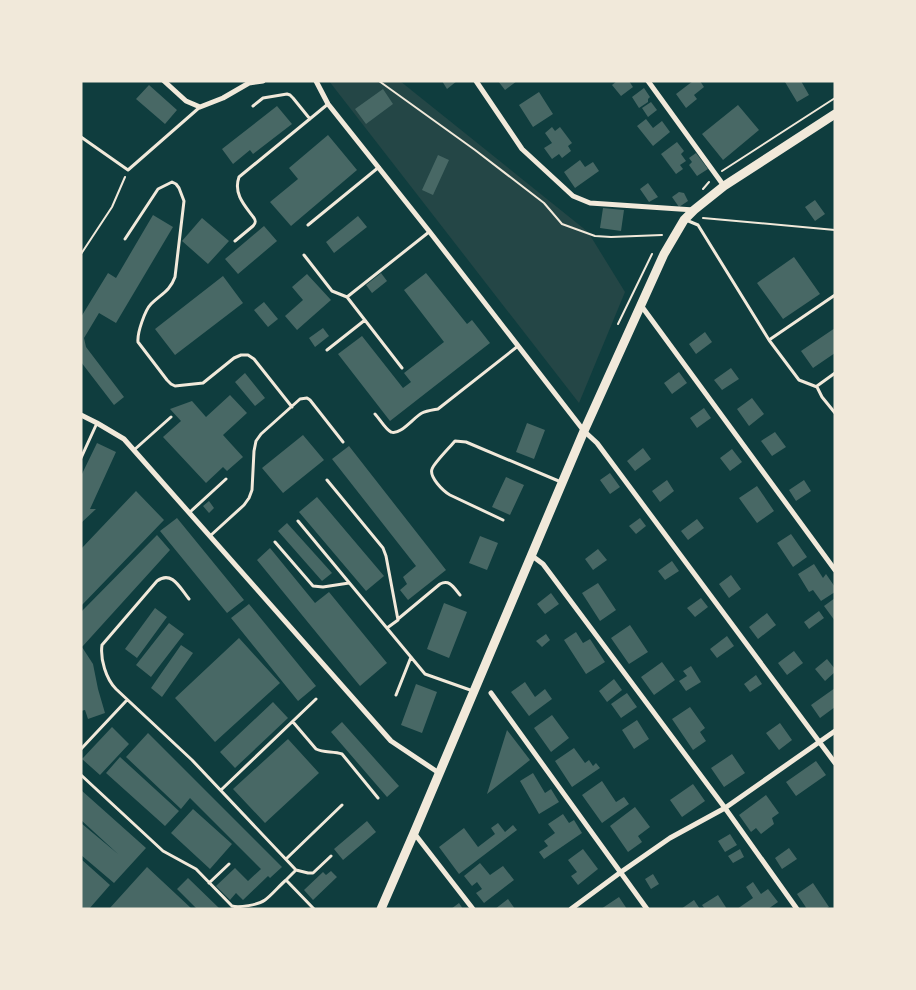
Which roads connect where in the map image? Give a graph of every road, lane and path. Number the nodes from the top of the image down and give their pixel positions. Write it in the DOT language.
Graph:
graph roads {
  1 [pos="164,81"];
  2 [pos="263,81"];
  3 [pos="308,81"];
  4 [pos="379,81"];
  5 [pos="476,81"];
  6 [pos="648,81"];
  7 [pos="316,82"];
  8 [pos="328,104"];
  9 [pos="253,106"];
  10 [pos="200,107"];
  11 [pos="835,114"];
  12 [pos="310,119"];
  13 [pos="81,136"];
  14 [pos="378,167"];
  15 [pos="128,170"];
  16 [pos="724,186"];
  17 [pos="694,210"];
  18 [pos="703,218"];
  19 [pos="684,220"];
  20 [pos="308,225"];
  21 [pos="835,230"];
  22 [pos="429,231"];
  23 [pos="662,235"];
  24 [pos="125,239"];
  25 [pos="235,241"];
  26 [pos="654,250"];
  27 [pos="81,254"];
  28 [pos="304,255"];
  29 [pos="835,295"];
  30 [pos="347,297"];
  31 [pos="640,304"];
  32 [pos="365,320"];
  33 [pos="618,324"];
  34 [pos="769,340"];
  35 [pos="518,346"];
  36 [pos="327,350"];
  37 [pos="402,368"];
  38 [pos="835,374"];
  39 [pos="817,386"];
  40 [pos="292,407"];
  41 [pos="835,413"];
  42 [pos="375,414"];
  43 [pos="81,415"];
  44 [pos="171,417"];
  45 [pos="97,423"];
  46 [pos="584,431"];
  47 [pos="343,442"];
  48 [pos="134,450"];
  49 [pos="81,458"];
  50 [pos="226,479"];
  51 [pos="327,480"];
  52 [pos="562,483"];
  53 [pos="189,513"];
  54 [pos="503,520"];
  55 [pos="298,522"];
  56 [pos="210,536"];
  57 [pos="276,542"];
  58 [pos="531,555"];
  59 [pos="835,570"];
  60 [pos="349,582"];
  61 [pos="460,594"];
  62 [pos="189,599"];
  63 [pos="398,620"];
  64 [pos="387,628"];
  65 [pos="411,657"];
  66 [pos="474,692"];
  67 [pos="491,693"];
  68 [pos="396,695"];
  69 [pos="316,699"];
  70 [pos="127,700"];
  71 [pos="293,722"];
  72 [pos="835,732"];
  73 [pos="820,742"];
  74 [pos="81,749"];
  75 [pos="835,763"];
  76 [pos="440,773"];
  77 [pos="81,775"];
  78 [pos="221,790"];
  79 [pos="378,798"];
  80 [pos="342,805"];
  81 [pos="725,808"];
  82 [pos="414,833"];
  83 [pos="331,856"];
  84 [pos="286,859"];
  85 [pos="229,864"];
  86 [pos="296,870"];
  87 [pos="620,872"];
  88 [pos="286,880"];
  89 [pos="209,883"];
  90 [pos="314,909"];
  91 [pos="381,909"];
  92 [pos="472,909"];
  93 [pos="571,909"];
  94 [pos="647,909"];
  95 [pos="797,909"];
  1 -- 10 [label="street"];
  2 -- 10 [label="street"];
  3 -- 7 [label="street"];
  4 -- 23 [label="path"];
  5 -- 17 [label="street"];
  6 -- 16 [label="street"];
  7 -- 8 [label="street"];
  8 -- 12 [label="lane"];
  8 -- 14 [label="street"];
  9 -- 12 [label="lane"];
  10 -- 15 [label="lane"];
  11 -- 16 [label="main road"];
  12 -- 25 [label="lane"];
  13 -- 15 [label="lane"];
  14 -- 20 [label="lane"];
  14 -- 22 [label="street"];
  15 -- 27 [label="path"];
  16 -- 17 [label="main road"];
  17 -- 19 [label="main road"];
  18 -- 21 [label="path"];
  19 -- 31 [label="main road"];
  19 -- 34 [label="lane"];
  22 -- 30 [label="lane"];
  22 -- 35 [label="street"];
  24 -- 40 [label="lane"];
  26 -- 33 [label="path"];
  28 -- 30 [label="lane"];
  29 -- 34 [label="lane"];
  30 -- 32 [label="lane"];
  31 -- 46 [label="main road"];
  31 -- 59 [label="street"];
  32 -- 36 [label="lane"];
  32 -- 37 [label="lane"];
  34 -- 39 [label="lane"];
  35 -- 42 [label="lane"];
  35 -- 46 [label="street"];
  38 -- 39 [label="lane"];
  39 -- 41 [label="lane"];
  40 -- 47 [label="lane"];
  40 -- 56 [label="lane"];
  43 -- 45 [label="street"];
  44 -- 48 [label="lane"];
  45 -- 48 [label="street"];
  45 -- 49 [label="lane"];
  46 -- 52 [label="main road"];
  46 -- 73 [label="street"];
  48 -- 53 [label="street"];
  50 -- 53 [label="lane"];
  51 -- 63 [label="lane"];
  52 -- 54 [label="lane"];
  52 -- 58 [label="main road"];
  53 -- 56 [label="street"];
  55 -- 60 [label="lane"];
  56 -- 76 [label="street"];
  57 -- 60 [label="lane"];
  58 -- 66 [label="main road"];
  58 -- 81 [label="street"];
  60 -- 64 [label="lane"];
  61 -- 63 [label="lane"];
  62 -- 70 [label="lane"];
  63 -- 64 [label="lane"];
  64 -- 65 [label="lane"];
  65 -- 66 [label="lane"];
  65 -- 68 [label="lane"];
  66 -- 76 [label="main road"];
  67 -- 87 [label="street"];
  69 -- 71 [label="lane"];
  70 -- 74 [label="lane"];
  70 -- 78 [label="lane"];
  71 -- 78 [label="lane"];
  71 -- 79 [label="lane"];
  72 -- 73 [label="street"];
  73 -- 75 [label="street"];
  73 -- 81 [label="street"];
  76 -- 82 [label="main road"];
  77 -- 89 [label="lane"];
  78 -- 84 [label="lane"];
  80 -- 84 [label="lane"];
  81 -- 87 [label="street"];
  81 -- 95 [label="street"];
  82 -- 91 [label="main road"];
  82 -- 92 [label="street"];
  83 -- 86 [label="lane"];
  84 -- 86 [label="lane"];
  85 -- 89 [label="lane"];
  86 -- 88 [label="lane"];
  87 -- 93 [label="street"];
  87 -- 94 [label="street"];
  88 -- 89 [label="lane"];
  88 -- 90 [label="lane"];
}
